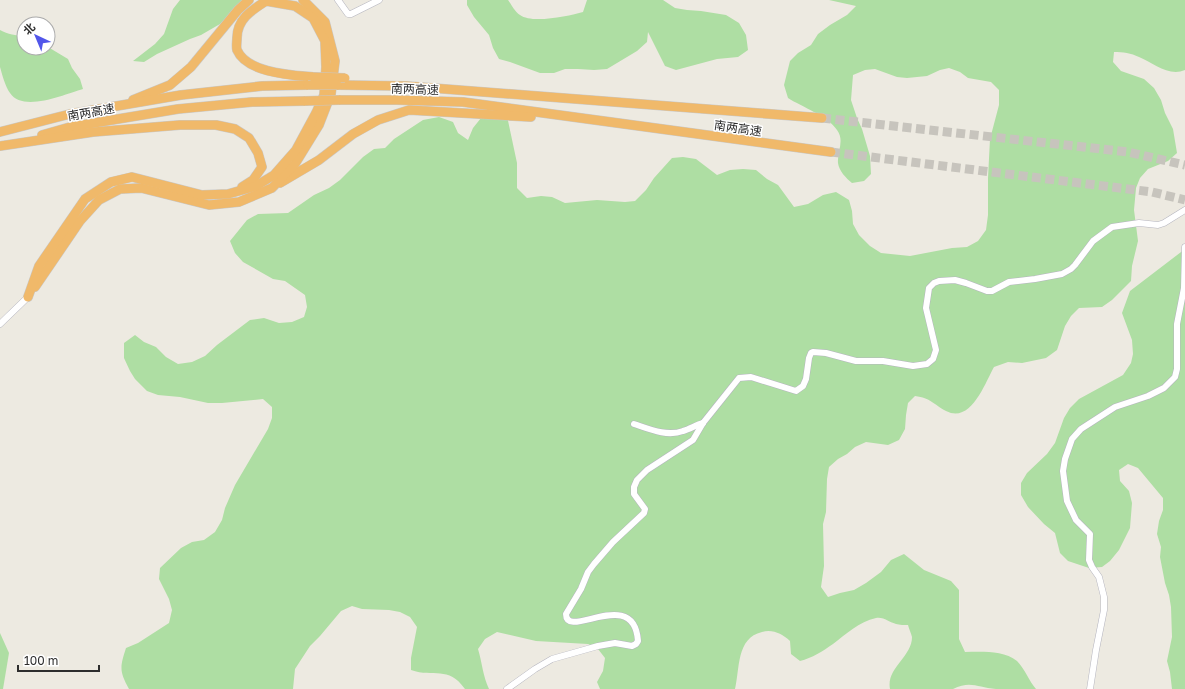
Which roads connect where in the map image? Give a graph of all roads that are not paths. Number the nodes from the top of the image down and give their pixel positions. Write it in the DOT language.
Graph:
graph roads {
  1 [pos="249,0"];
  2 [pos="303,0"];
  3 [pos="338,0"];
  4 [pos="379,0"];
  5 [pos="406,86"];
  6 [pos="117,106"];
  7 [pos="822,118"];
  8 [pos="605,122"];
  9 [pos="0,132"];
  10 [pos="0,146"];
  11 [pos="831,152"];
  12 [pos="272,188"];
  13 [pos="228,199"];
  14 [pos="1185,210"];
  15 [pos="1185,247"];
  16 [pos="28,297"];
  17 [pos="0,324"];
  18 [pos="703,423"];
  19 [pos="634,424"];
  20 [pos="507,689"];
  21 [pos="1090,689"];
  1 -- 6 [label="highway"];
  2 -- 12 [label="highway"];
  3 -- 4 [label="street"];
  5 -- 6 [label="highway, 南两高速, bridge"];
  5 -- 7 [label="highway, 南两高速"];
  5 -- 13 [label="highway, bridge"];
  6 -- 9 [label="highway, 南两高速"];
  8 -- 10 [label="highway, 南两高速, bridge"];
  8 -- 11 [label="highway, 南两高速"];
  8 -- 12 [label="highway"];
  10 -- 13 [label="highway"];
  12 -- 13 [label="highway"];
  13 -- 16 [label="highway"];
  14 -- 18 [label="street"];
  15 -- 21 [label="street"];
  16 -- 17 [label="street"];
  18 -- 19 [label="street"];
  18 -- 20 [label="street"];
}
